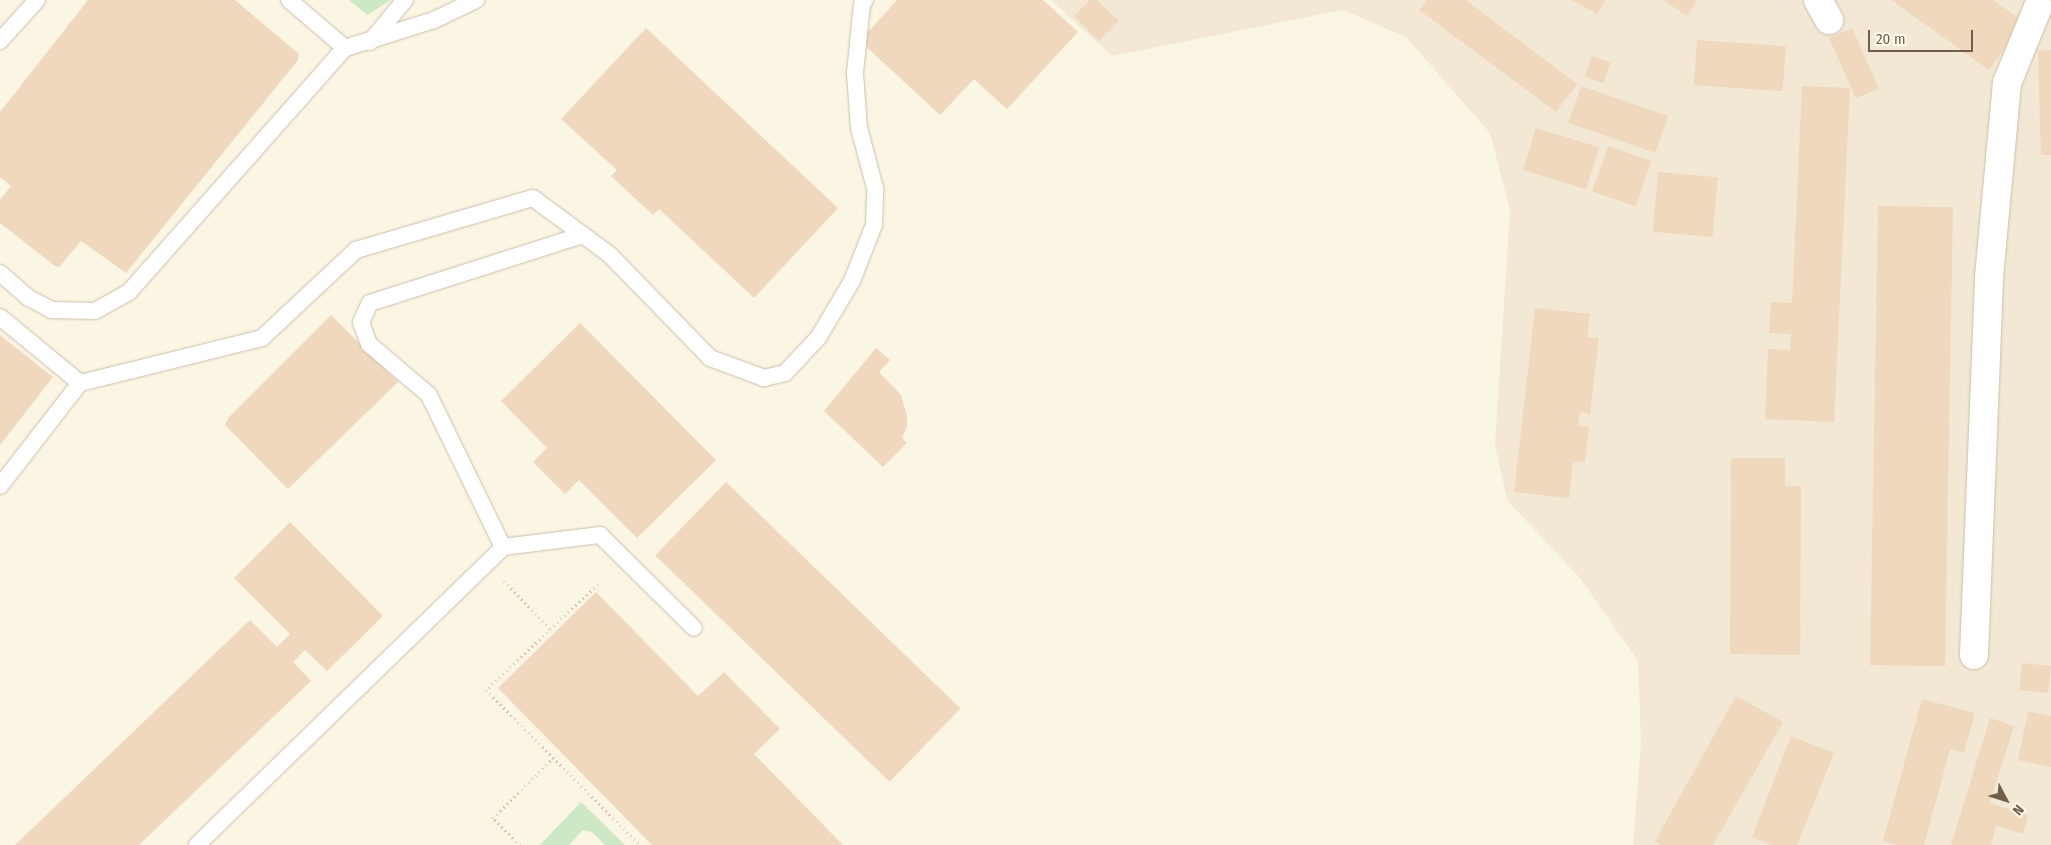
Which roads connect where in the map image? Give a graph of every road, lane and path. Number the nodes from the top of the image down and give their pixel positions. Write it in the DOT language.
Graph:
graph roads {
  1 [pos="38,0"];
  2 [pos="289,0"];
  3 [pos="405,0"];
  4 [pos="476,0"];
  5 [pos="865,0"];
  6 [pos="2039,5"];
  7 [pos="0,41"];
  8 [pos="370,42"];
  9 [pos="345,48"];
  10 [pos="584,235"];
  11 [pos="0,273"];
  12 [pos="0,318"];
  13 [pos="80,383"];
  14 [pos="0,486"];
  15 [pos="503,547"];
  16 [pos="486,563"];
  17 [pos="598,584"];
  18 [pos="694,628"];
  19 [pos="550,629"];
  20 [pos="1974,656"];
  21 [pos="553,758"];
  22 [pos="197,845"];
  23 [pos="520,845"];
  24 [pos="640,845"];
  1 -- 7 [label="lane"];
  2 -- 9 [label="lane"];
  3 -- 8 [label="lane"];
  4 -- 8 [label="lane"];
  5 -- 10 [label="lane"];
  6 -- 20 [label="street"];
  8 -- 9 [label="lane"];
  9 -- 11 [label="lane"];
  10 -- 13 [label="lane"];
  10 -- 15 [label="lane"];
  12 -- 13 [label="lane"];
  13 -- 14 [label="lane"];
  15 -- 16 [label="lane"];
  15 -- 18 [label="lane"];
  16 -- 19 [label="path"];
  16 -- 22 [label="lane"];
  17 -- 19 [label="path"];
  19 -- 21 [label="path"];
  21 -- 23 [label="path"];
  21 -- 24 [label="path"];
}
